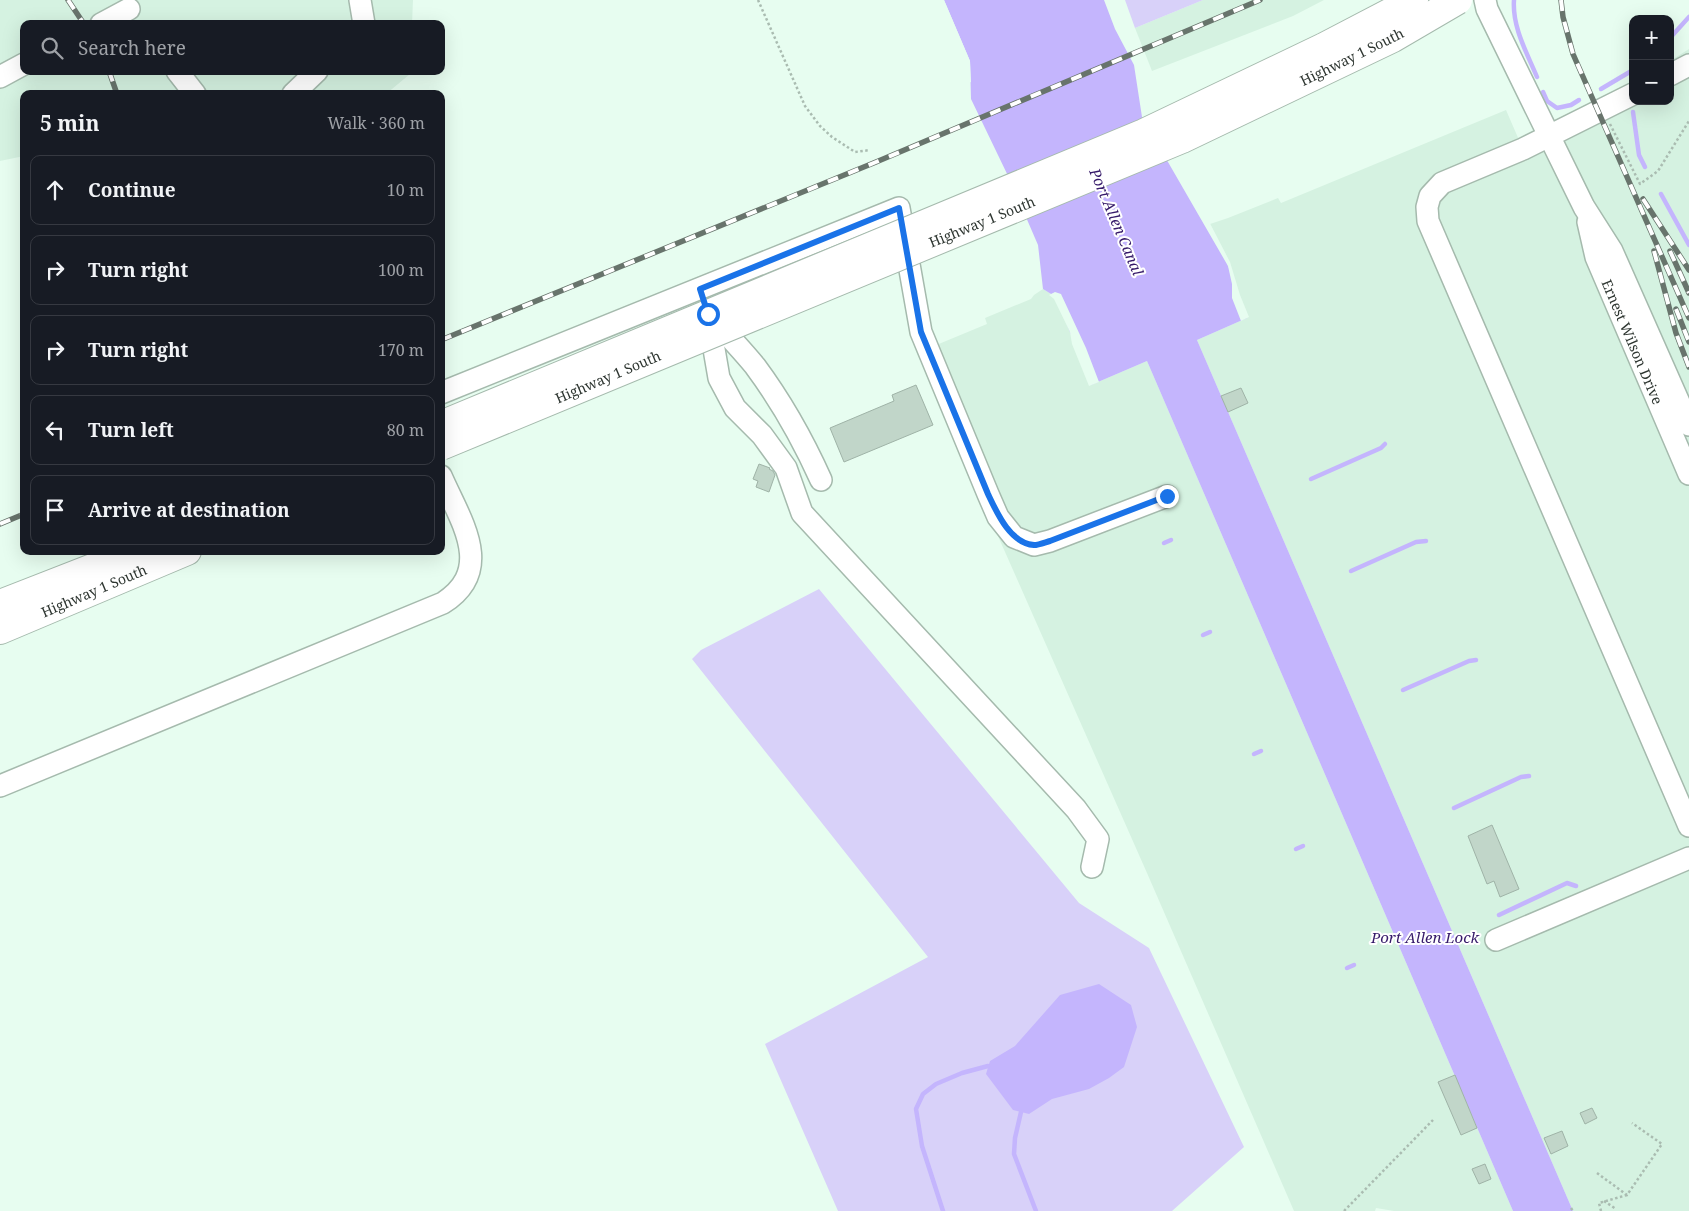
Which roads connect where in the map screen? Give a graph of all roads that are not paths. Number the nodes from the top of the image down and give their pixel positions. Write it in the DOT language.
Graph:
graph roads {
  1 [pos="360,0"];
  2 [pos="1414,0"];
  3 [pos="1458,0"];
  4 [pos="1485,0"];
  5 [pos="130,11"];
  6 [pos="110,20"];
  7 [pos="363,20"];
  8 [pos="20,66"];
  9 [pos="1689,66"];
  10 [pos="1674,73"];
  11 [pos="180,75"];
  12 [pos="313,75"];
  13 [pos="0,77"];
  14 [pos="192,90"];
  15 [pos="298,90"];
  16 [pos="1629,96"];
  17 [pos="1550,136"];
  18 [pos="1584,208"];
  19 [pos="700,289"];
  20 [pos="708,314"];
  21 [pos="445,391"];
  22 [pos="445,423"];
  23 [pos="1689,425"];
  24 [pos="445,444"];
  25 [pos="1689,474"];
  26 [pos="821,480"];
  27 [pos="445,485"];
  28 [pos="1167,496"];
  29 [pos="126,555"];
  30 [pos="178,555"];
  31 [pos="0,604"];
  32 [pos="0,630"];
  33 [pos="0,786"];
  34 [pos="1689,826"];
  35 [pos="1689,858"];
  36 [pos="1092,867"];
  37 [pos="1496,940"];
  1 -- 7 [label="street"];
  2 -- 22 [label="highway, bridge"];
  3 -- 24 [label="highway, Highway 1 South, bridge"];
  4 -- 17 [label="street, Ernest Wilson Drive"];
  5 -- 6 [label="street"];
  8 -- 13 [label="street"];
  9 -- 10 [label="street"];
  11 -- 14 [label="street"];
  12 -- 15 [label="street"];
  16 -- 17 [label="street"];
  17 -- 18 [label="street, Ernest Wilson Drive"];
  17 -- 34 [label="street"];
  18 -- 23 [label="street, Ernest Wilson Drive"];
  18 -- 25 [label="street, Ernest Wilson Drive"];
  19 -- 20 [label="street"];
  19 -- 21 [label="street"];
  19 -- 28 [label="street"];
  20 -- 26 [label="street"];
  20 -- 36 [label="street"];
  27 -- 33 [label="street"];
  29 -- 31 [label="highway"];
  30 -- 32 [label="highway, Highway 1 South"];
  35 -- 37 [label="street"];
}
